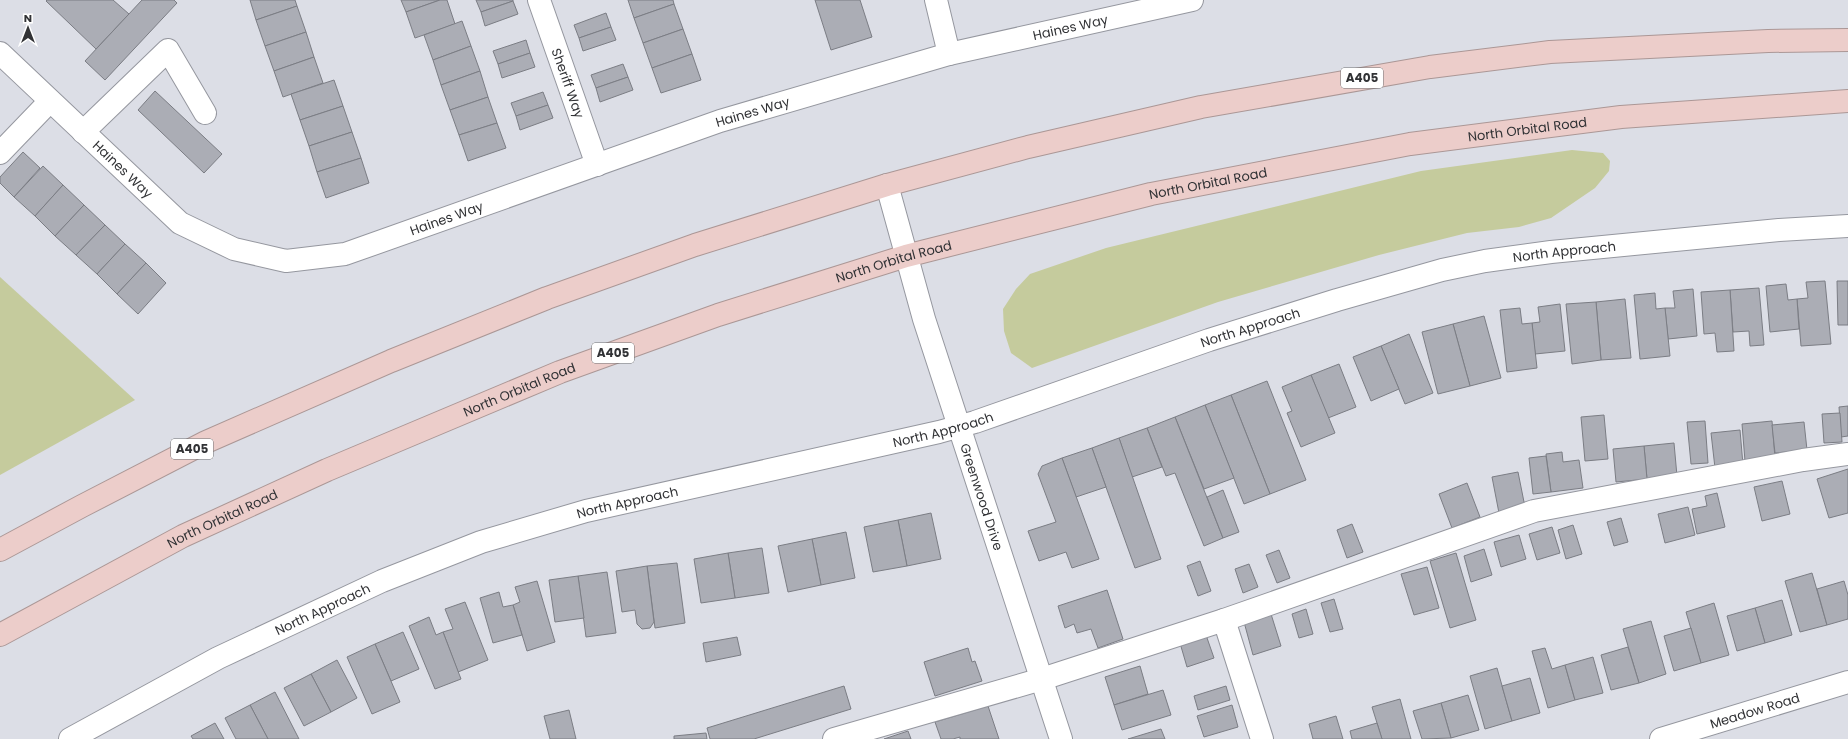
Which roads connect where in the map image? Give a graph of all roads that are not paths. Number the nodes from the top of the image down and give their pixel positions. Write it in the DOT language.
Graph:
graph roads {
  1 [pos="539,0"];
  2 [pos="936,0"];
  3 [pos="1192,0"];
  4 [pos="1848,40"];
  5 [pos="0,53"];
  6 [pos="949,54"];
  7 [pos="50,101"];
  8 [pos="1848,101"];
  9 [pos="205,113"];
  10 [pos="83,132"];
  11 [pos="0,153"];
  12 [pos="597,165"];
  13 [pos="887,185"];
  14 [pos="1848,226"];
  15 [pos="906,256"];
  16 [pos="959,426"];
  17 [pos="1848,454"];
  18 [pos="0,550"];
  19 [pos="1224,620"];
  20 [pos="0,635"];
  21 [pos="1042,679"];
  22 [pos="1848,682"];
  23 [pos="857,736"];
  24 [pos="70,739"];
  25 [pos="834,739"];
  26 [pos="1061,739"];
  27 [pos="1262,739"];
  28 [pos="1661,739"];
  1 -- 12 [label="street, Sheriff Way"];
  2 -- 6 [label="street"];
  3 -- 6 [label="street, Haines Way"];
  4 -- 13 [label="highway, A405"];
  5 -- 7 [label="street, Haines Way"];
  6 -- 12 [label="street, Haines Way"];
  7 -- 10 [label="street, Haines Way"];
  7 -- 11 [label="street"];
  8 -- 15 [label="highway, North Orbital Road / A405"];
  9 -- 10 [label="street"];
  10 -- 12 [label="street, Haines Way"];
  13 -- 15 [label="street, Greenwood Drive"];
  13 -- 18 [label="highway, A405"];
  14 -- 16 [label="street, North Approach"];
  15 -- 16 [label="street, Greenwood Drive"];
  15 -- 20 [label="highway, North Orbital Road / A405"];
  16 -- 21 [label="street, Greenwood Drive"];
  16 -- 24 [label="street, North Approach"];
  17 -- 19 [label="street"];
  19 -- 21 [label="street"];
  19 -- 27 [label="street"];
  21 -- 23 [label="street"];
  21 -- 26 [label="street, Greenwood Drive"];
  22 -- 28 [label="street, Meadow Road"];
  23 -- 25 [label="street"];
}
